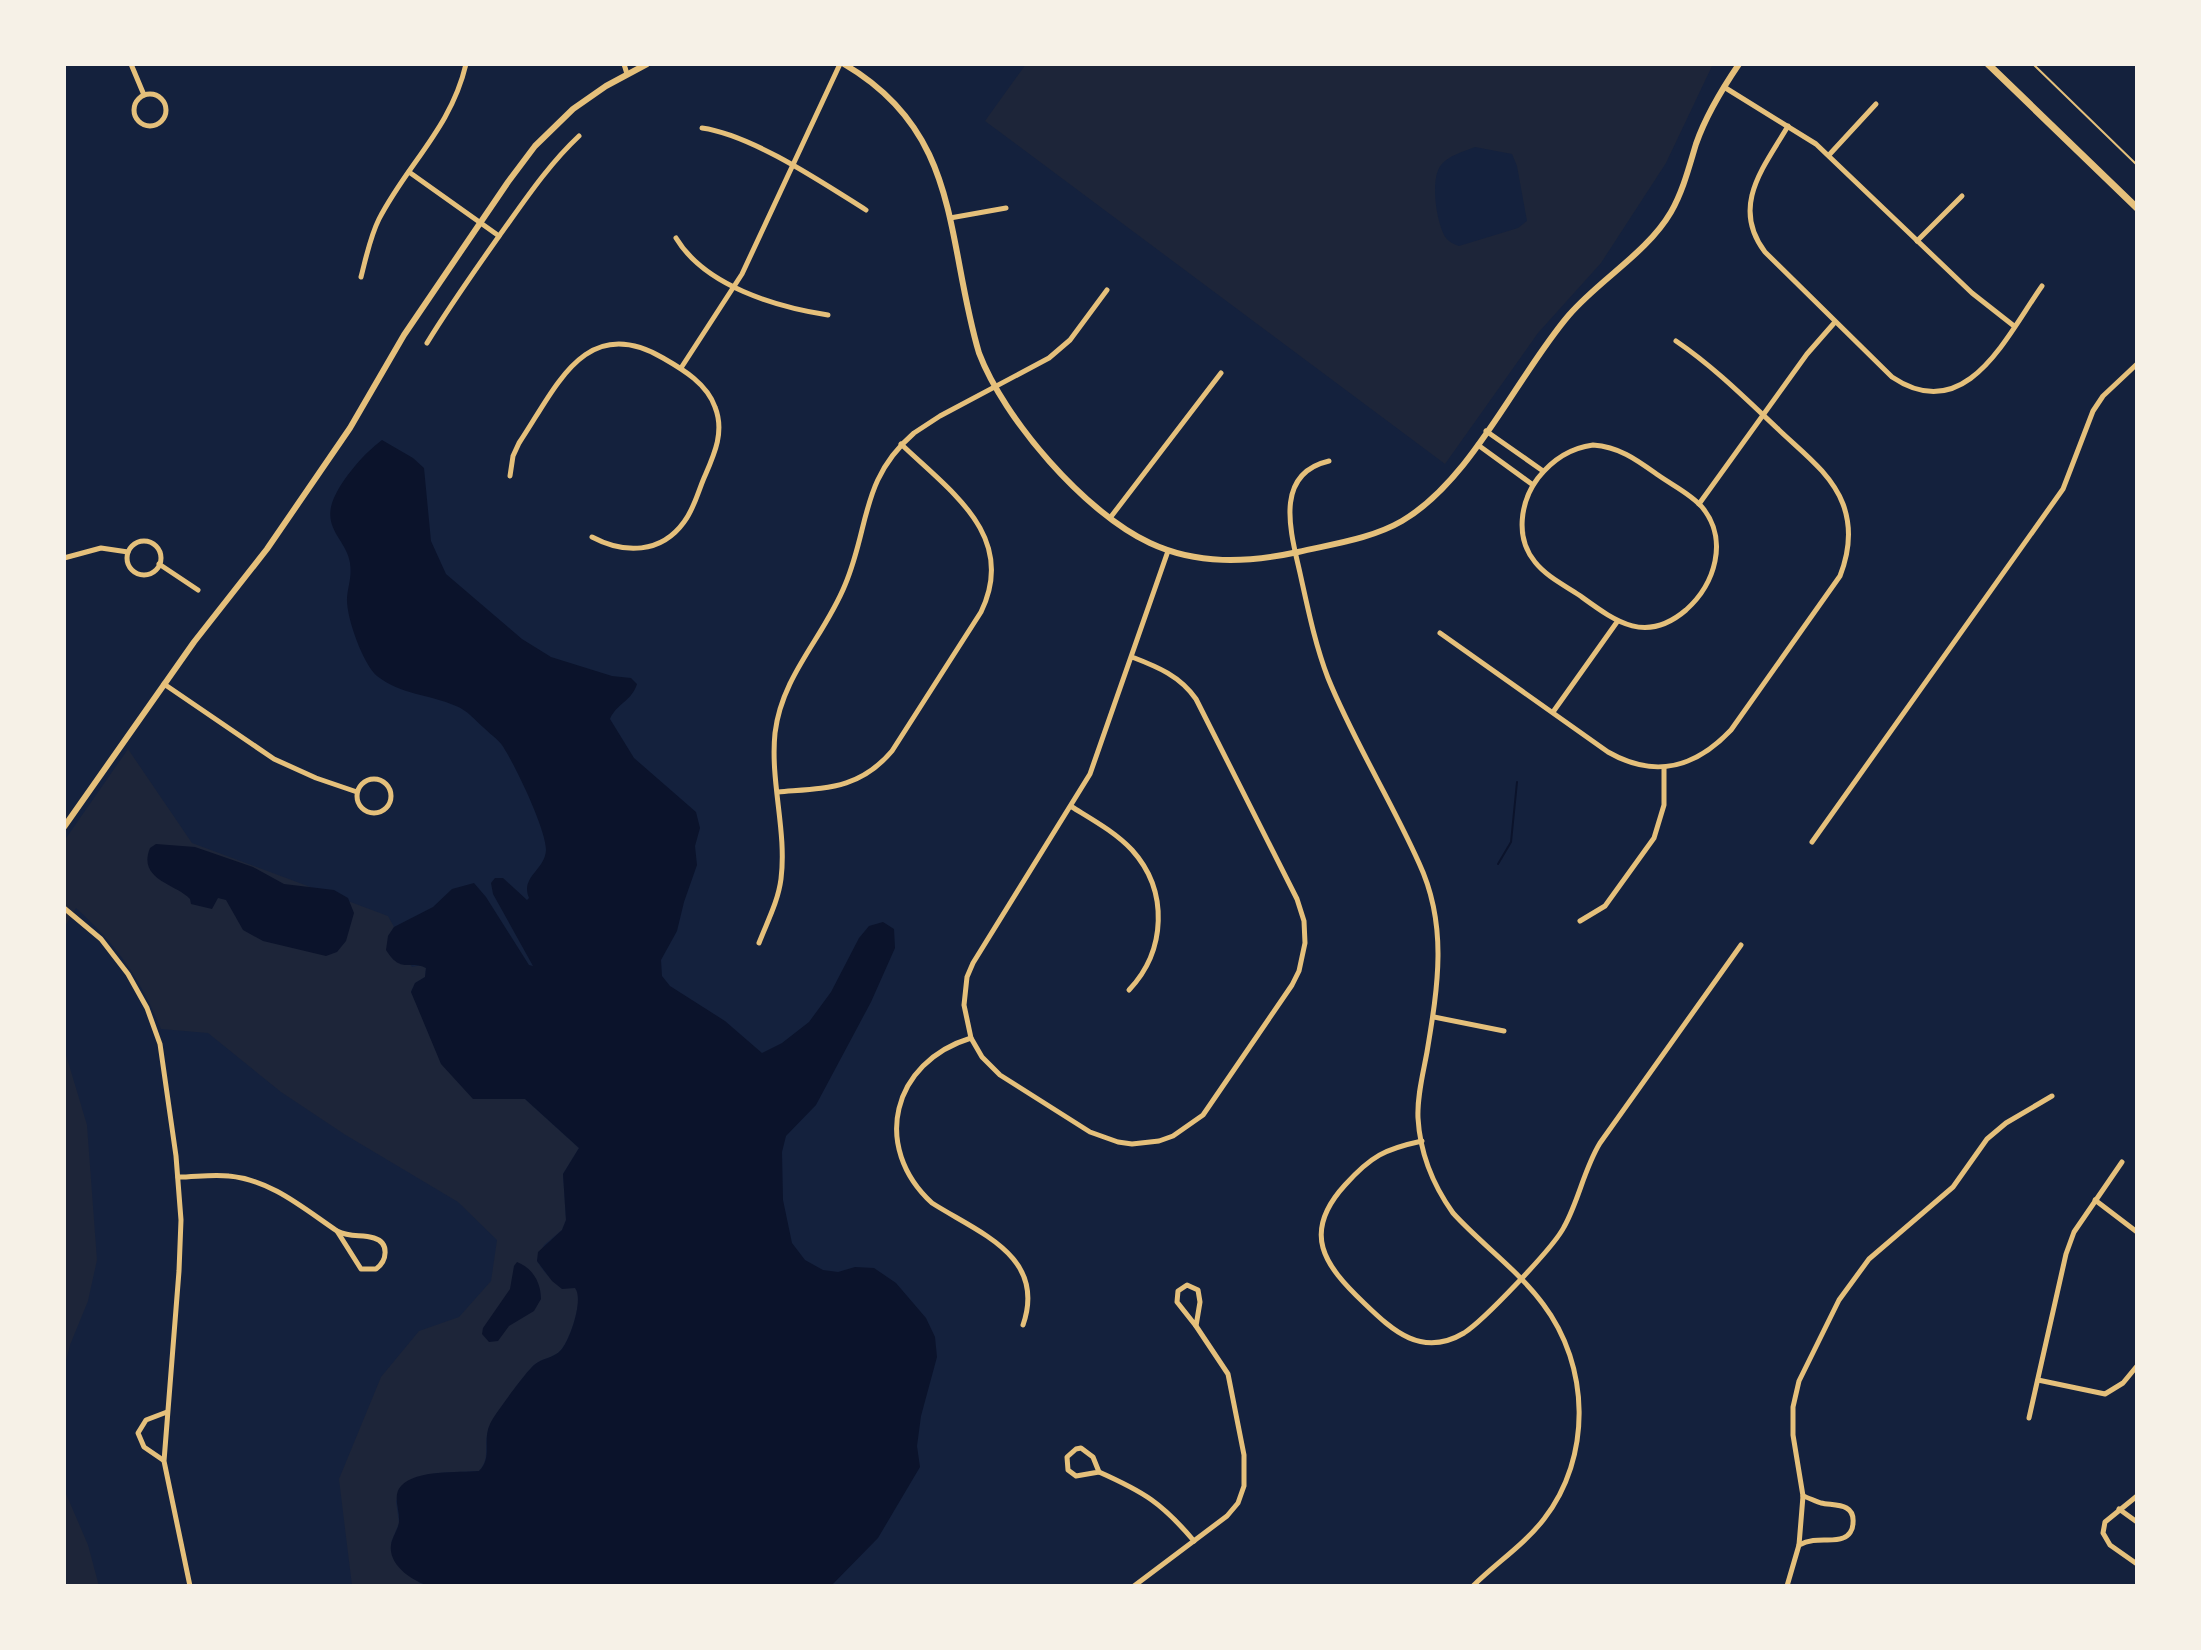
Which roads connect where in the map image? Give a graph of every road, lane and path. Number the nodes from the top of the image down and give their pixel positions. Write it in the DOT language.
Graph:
graph roads {
  1 [pos="131,64"];
  2 [pos="466,64"];
  3 [pos="624,64"];
  4 [pos="647,64"];
  5 [pos="842,64"];
  6 [pos="1739,64"];
  7 [pos="1988,64"];
  8 [pos="2033,64"];
  9 [pos="627,74"];
  10 [pos="1724,87"];
  11 [pos="144,95"];
  12 [pos="1876,104"];
  13 [pos="1788,126"];
  14 [pos="702,128"];
  15 [pos="579,136"];
  16 [pos="1829,155"];
  17 [pos="2137,165"];
  18 [pos="792,166"];
  19 [pos="409,172"];
  20 [pos="1962,196"];
  21 [pos="1006,208"];
  22 [pos="2137,208"];
  23 [pos="866,210"];
  24 [pos="950,218"];
  25 [pos="480,222"];
  26 [pos="499,236"];
  27 [pos="676,238"];
  28 [pos="1917,241"];
  29 [pos="361,277"];
  30 [pos="2042,286"];
  31 [pos="734,287"];
  32 [pos="1107,290"];
  33 [pos="828,315"];
  34 [pos="1835,322"];
  35 [pos="2014,326"];
  36 [pos="1676,341"];
  37 [pos="427,343"];
  38 [pos="2137,364"];
  39 [pos="681,368"];
  40 [pos="1221,373"];
  41 [pos="994,388"];
  42 [pos="1764,416"];
  43 [pos="1486,431"];
  44 [pos="901,444"];
  45 [pos="1477,444"];
  46 [pos="1329,461"];
  47 [pos="1543,471"];
  48 [pos="510,476"];
  49 [pos="1533,485"];
  50 [pos="1699,504"];
  51 [pos="1110,519"];
  52 [pos="592,537"];
  53 [pos="1168,551"];
  54 [pos="128,552"];
  55 [pos="1294,553"];
  56 [pos="64,558"];
  57 [pos="159,563"];
  58 [pos="198,590"];
  59 [pos="1617,622"];
  60 [pos="1440,633"];
  61 [pos="1132,657"];
  62 [pos="164,684"];
  63 [pos="1553,712"];
  64 [pos="1664,768"];
  65 [pos="357,792"];
  66 [pos="778,792"];
  67 [pos="1072,807"];
  68 [pos="64,827"];
  69 [pos="1812,842"];
  70 [pos="64,908"];
  71 [pos="1580,921"];
  72 [pos="759,943"];
  73 [pos="1741,945"];
  74 [pos="1129,990"];
  75 [pos="1434,1017"];
  76 [pos="1504,1031"];
  77 [pos="971,1038"];
  78 [pos="2052,1096"];
  79 [pos="1422,1141"];
  80 [pos="2122,1162"];
  81 [pos="178,1177"];
  82 [pos="2095,1200"];
  83 [pos="337,1231"];
  84 [pos="2137,1232"];
  85 [pos="1519,1279"];
  86 [pos="1023,1325"];
  87 [pos="1196,1326"];
  88 [pos="2137,1366"];
  89 [pos="2038,1380"];
  90 [pos="167,1412"];
  91 [pos="2029,1418"];
  92 [pos="164,1461"];
  93 [pos="1099,1472"];
  94 [pos="1803,1496"];
  95 [pos="2137,1496"];
  96 [pos="2119,1509"];
  97 [pos="2137,1522"];
  98 [pos="1194,1541"];
  99 [pos="1799,1545"];
  100 [pos="2137,1564"];
  101 [pos="190,1586"];
  102 [pos="1134,1586"];
  103 [pos="1473,1586"];
  104 [pos="1787,1586"];
  1 -- 11 [label="street"];
  2 -- 19 [label="street"];
  3 -- 9 [label="street"];
  4 -- 9 [label="street"];
  5 -- 18 [label="street"];
  5 -- 24 [label="street"];
  6 -- 10 [label="street"];
  7 -- 22 [label="main road"];
  8 -- 17 [label="path"];
  9 -- 25 [label="street"];
  10 -- 13 [label="street"];
  10 -- 43 [label="street"];
  11 -- 11 [label="street"];
  12 -- 16 [label="street"];
  13 -- 16 [label="street"];
  13 -- 34 [label="street"];
  14 -- 18 [label="street"];
  15 -- 26 [label="street"];
  16 -- 28 [label="street"];
  18 -- 23 [label="street"];
  18 -- 31 [label="street"];
  19 -- 25 [label="street"];
  19 -- 29 [label="street"];
  20 -- 28 [label="street"];
  21 -- 24 [label="street"];
  24 -- 41 [label="street"];
  25 -- 26 [label="street"];
  25 -- 62 [label="street"];
  26 -- 37 [label="street"];
  27 -- 31 [label="street"];
  28 -- 35 [label="street"];
  30 -- 35 [label="street"];
  31 -- 33 [label="street"];
  31 -- 39 [label="street"];
  32 -- 41 [label="street"];
  34 -- 35 [label="street"];
  34 -- 42 [label="street"];
  36 -- 42 [label="street"];
  38 -- 69 [label="street"];
  39 -- 48 [label="street"];
  39 -- 52 [label="street"];
  40 -- 51 [label="street"];
  41 -- 44 [label="street"];
  41 -- 51 [label="street"];
  42 -- 50 [label="street"];
  42 -- 64 [label="street"];
  43 -- 45 [label="street"];
  43 -- 47 [label="street"];
  44 -- 66 [label="street"];
  44 -- 66 [label="street"];
  45 -- 49 [label="street"];
  45 -- 55 [label="street"];
  46 -- 55 [label="street"];
  47 -- 49 [label="street"];
  47 -- 50 [label="street"];
  49 -- 59 [label="street"];
  50 -- 59 [label="street"];
  51 -- 53 [label="street"];
  53 -- 55 [label="street"];
  53 -- 61 [label="street"];
  54 -- 56 [label="street"];
  54 -- 57 [label="street"];
  54 -- 57 [label="street"];
  55 -- 75 [label="street"];
  57 -- 58 [label="street"];
  59 -- 63 [label="street"];
  60 -- 63 [label="street"];
  61 -- 67 [label="street"];
  61 -- 77 [label="street"];
  62 -- 65 [label="street"];
  62 -- 68 [label="street"];
  63 -- 64 [label="street"];
  64 -- 71 [label="street"];
  65 -- 65 [label="street"];
  66 -- 72 [label="street"];
  67 -- 74 [label="street"];
  67 -- 77 [label="street"];
  70 -- 81 [label="street"];
  73 -- 85 [label="street"];
  75 -- 76 [label="street"];
  75 -- 79 [label="street"];
  77 -- 86 [label="street"];
  78 -- 94 [label="street"];
  79 -- 85 [label="street"];
  79 -- 85 [label="street"];
  80 -- 82 [label="street"];
  81 -- 83 [label="street"];
  81 -- 90 [label="street"];
  82 -- 84 [label="street"];
  82 -- 89 [label="street"];
  83 -- 83 [label="street"];
  85 -- 103 [label="street"];
  87 -- 87 [label="street"];
  87 -- 98 [label="street"];
  88 -- 89 [label="street"];
  89 -- 91 [label="street"];
  90 -- 92 [label="street"];
  90 -- 92 [label="street"];
  92 -- 101 [label="street"];
  93 -- 93 [label="street"];
  93 -- 98 [label="street"];
  94 -- 99 [label="street"];
  94 -- 99 [label="street"];
  95 -- 96 [label="street"];
  96 -- 97 [label="street"];
  96 -- 100 [label="street"];
  98 -- 102 [label="street"];
  99 -- 104 [label="street"];
}
